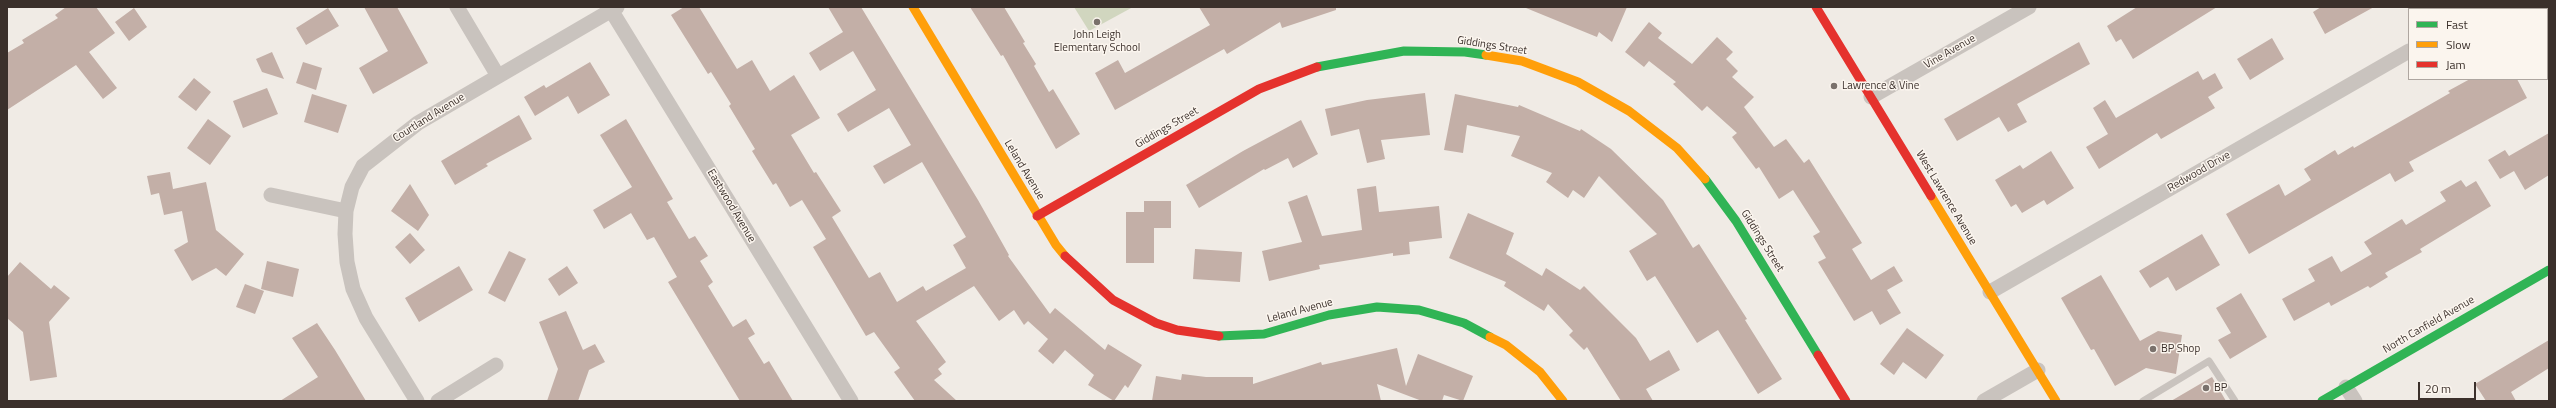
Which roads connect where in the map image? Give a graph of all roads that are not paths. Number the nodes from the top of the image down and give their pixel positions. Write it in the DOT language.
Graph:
graph roads {
  1 [pos="457,7"];
  2 [pos="913,7"];
  3 [pos="1816,7"];
  4 [pos="2029,7"];
  5 [pos="614,9"];
  6 [pos="2408,52"];
  7 [pos="498,76"];
  8 [pos="1871,97"];
  9 [pos="271,195"];
  10 [pos="346,211"];
  11 [pos="1038,216"];
  12 [pos="2549,270"];
  13 [pos="1990,292"];
  14 [pos="496,365"];
  15 [pos="2038,370"];
  16 [pos="2346,387"];
  17 [pos="416,401"];
  18 [pos="438,401"];
  19 [pos="851,401"];
  20 [pos="1563,401"];
  21 [pos="1846,401"];
  22 [pos="1984,401"];
  23 [pos="2056,401"];
  24 [pos="2143,401"];
  25 [pos="2235,401"];
  26 [pos="2322,401"];
  27 [pos="2355,401"];
  1 -- 7 [label="street"];
  2 -- 11 [label="street, Leland Avenue"];
  3 -- 8 [label="street, West Lawrence Avenue"];
  4 -- 8 [label="street, Vine Avenue"];
  5 -- 7 [label="street, Courtland Avenue"];
  5 -- 19 [label="street, Eastwood Avenue"];
  6 -- 13 [label="street, Redwood Drive"];
  7 -- 10 [label="street, Courtland Avenue"];
  8 -- 13 [label="street, West Lawrence Avenue"];
  9 -- 10 [label="street"];
  10 -- 17 [label="street, Courtland Avenue"];
  11 -- 20 [label="street, Leland Avenue"];
  11 -- 21 [label="street, Giddings Street"];
  12 -- 16 [label="street, North Canfield Avenue"];
  13 -- 15 [label="street, West Lawrence Avenue"];
  14 -- 18 [label="street"];
  15 -- 22 [label="street"];
  15 -- 23 [label="street, West Lawrence Avenue"];
  16 -- 26 [label="street, North Canfield Avenue"];
  16 -- 27 [label="street"];
  24 -- 25 [label="lane"];
}
